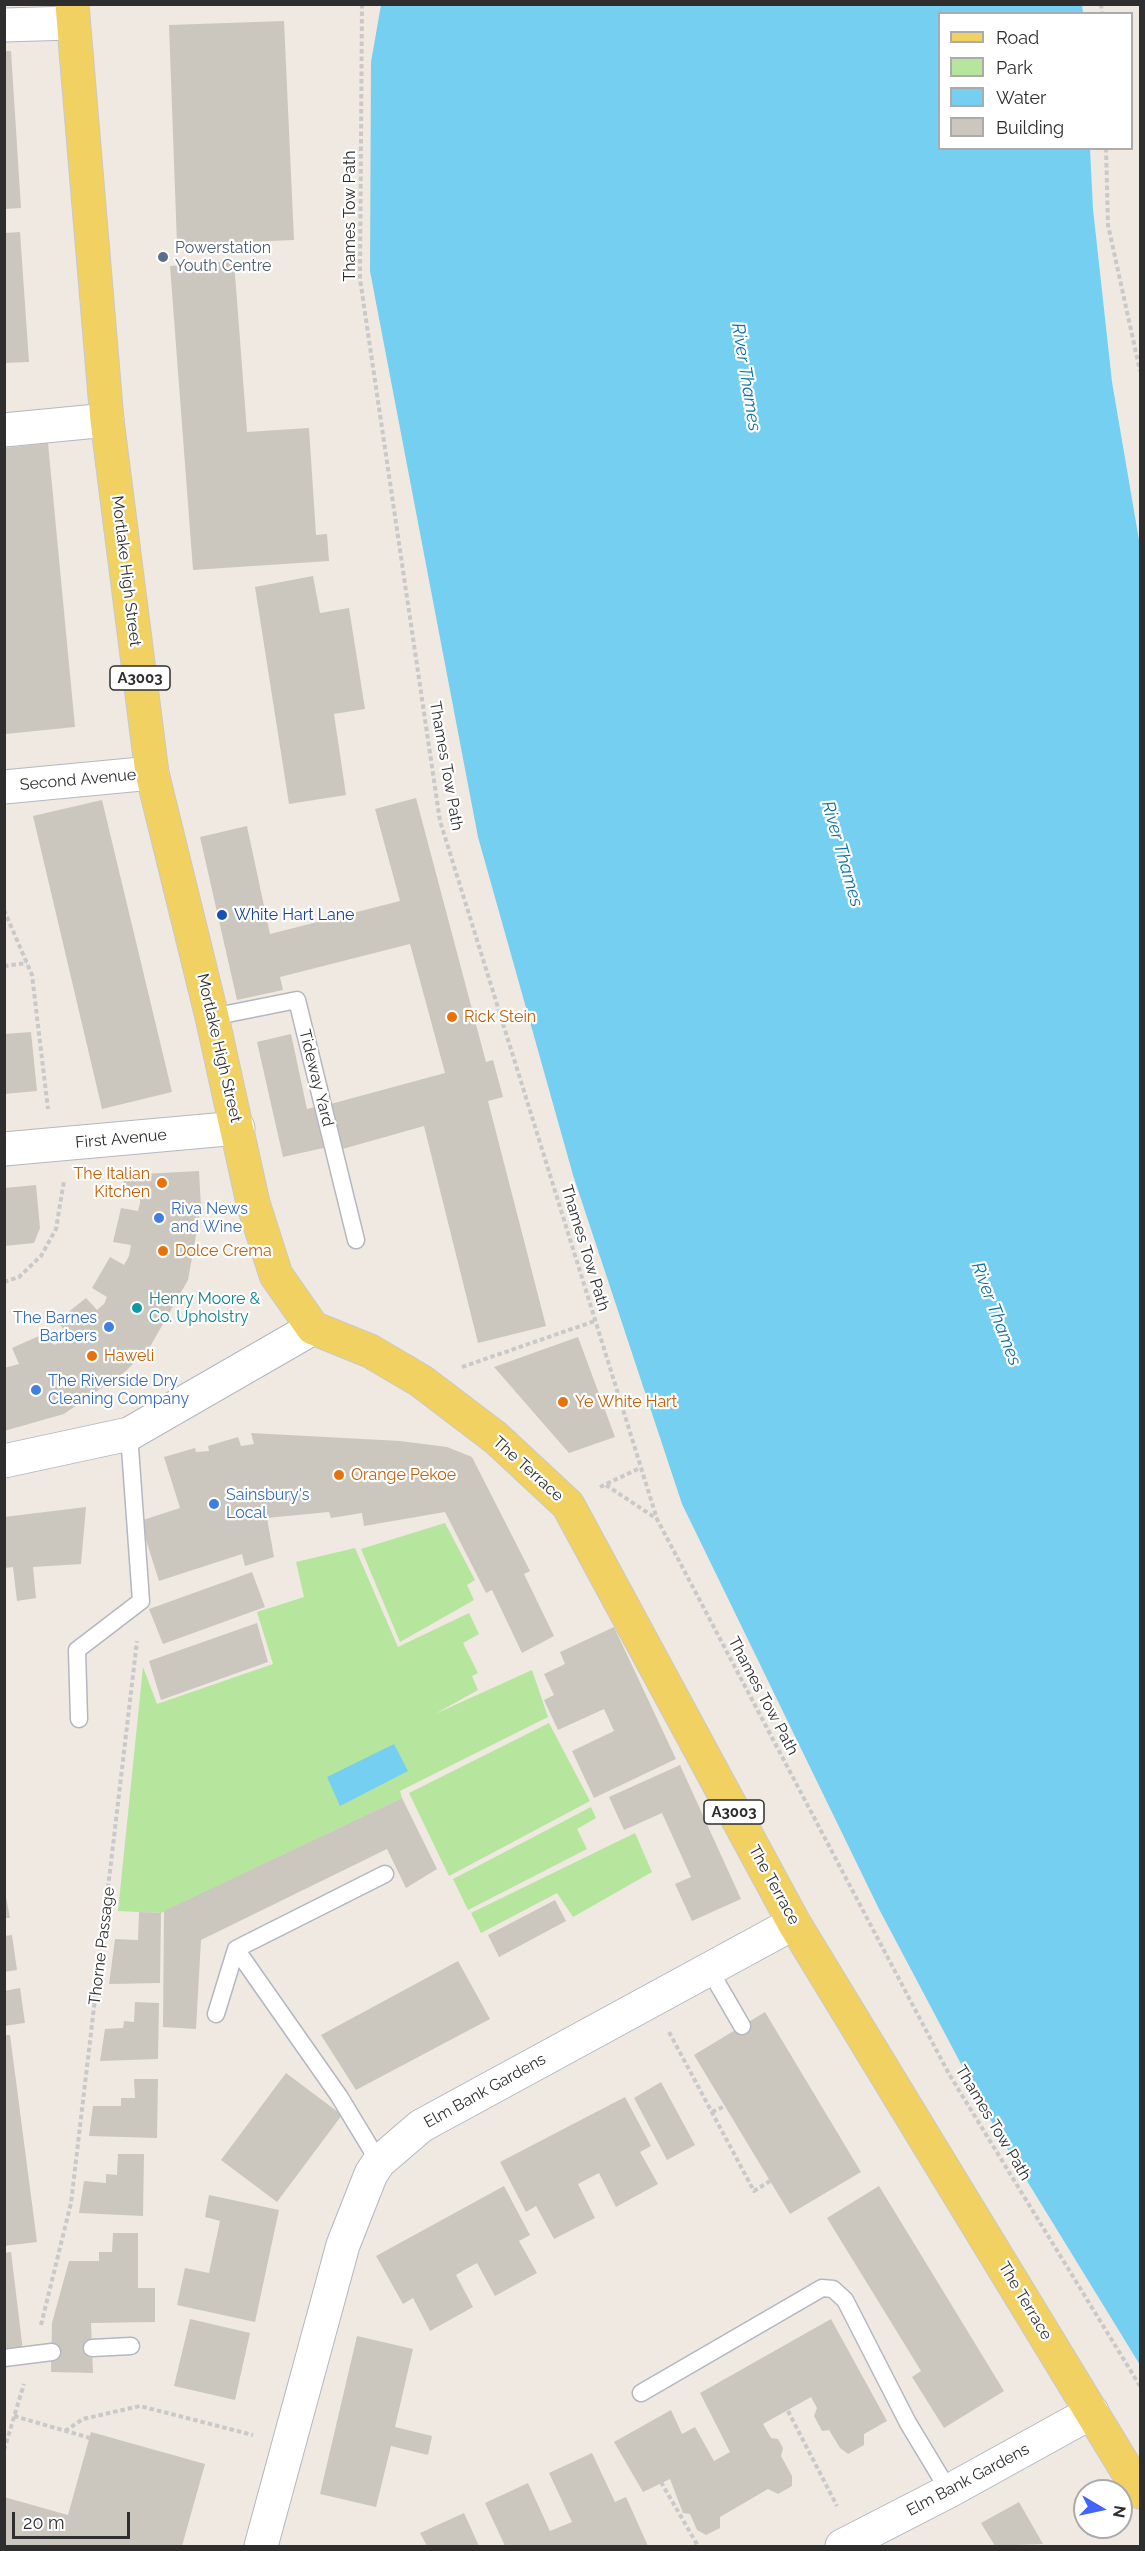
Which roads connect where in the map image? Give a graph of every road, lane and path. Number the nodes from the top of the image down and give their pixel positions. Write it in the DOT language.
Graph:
graph roads {
  1 [pos="363,4"];
  2 [pos="72,14"];
  3 [pos="4,25"];
  4 [pos="1106,150"];
  5 [pos="1140,371"];
  6 [pos="107,420"];
  7 [pos="4,430"];
  8 [pos="152,773"];
  9 [pos="4,787"];
  10 [pos="4,910"];
  11 [pos="27,963"];
  12 [pos="4,966"];
  13 [pos="212,1017"];
  14 [pos="238,1128"];
  15 [pos="57,1144"];
  16 [pos="4,1149"];
  17 [pos="356,1240"];
  18 [pos="4,1282"];
  19 [pos="595,1321"];
  20 [pos="313,1328"];
  21 [pos="421,1381"];
  22 [pos="129,1434"];
  23 [pos="4,1461"];
  24 [pos="640,1468"];
  25 [pos="605,1485"];
  26 [pos="597,1489"];
  27 [pos="657,1519"];
  28 [pos="141,1601"];
  29 [pos="79,1719"];
  30 [pos="385,1874"];
  31 [pos="794,1923"];
  32 [pos="236,1949"];
  33 [pos="709,1969"];
  34 [pos="652,2000"];
  35 [pos="216,2014"];
  36 [pos="742,2026"];
  37 [pos="725,2106"];
  38 [pos="712,2112"];
  39 [pos="379,2162"];
  40 [pos="771,2181"];
  41 [pos="132,2346"];
  42 [pos="92,2348"];
  43 [pos="52,2352"];
  44 [pos="33,2355"];
  45 [pos="4,2358"];
  46 [pos="1140,2386"];
  47 [pos="641,2393"];
  48 [pos="788,2411"];
  49 [pos="1092,2412"];
  50 [pos="14,2416"];
  51 [pos="65,2431"];
  52 [pos="90,2438"];
  53 [pos="289,2443"];
  54 [pos="4,2450"];
  55 [pos="661,2482"];
  56 [pos="949,2491"];
  57 [pos="1140,2492"];
  58 [pos="848,2543"];
  59 [pos="261,2547"];
  60 [pos="698,2547"];
  1 -- 19 [label="path, Thames Tow Path"];
  2 -- 3 [label="street"];
  2 -- 6 [label="main road, Mortlake High Street / A3003"];
  4 -- 5 [label="path"];
  6 -- 7 [label="street"];
  6 -- 8 [label="main road, Mortlake High Street / A3003"];
  8 -- 9 [label="street, Second Avenue"];
  8 -- 13 [label="main road, Mortlake High Street / A3003"];
  10 -- 11 [label="path"];
  11 -- 12 [label="path"];
  11 -- 15 [label="path"];
  13 -- 14 [label="main road, Mortlake High Street / A3003"];
  13 -- 17 [label="lane, Tideway Yard"];
  14 -- 15 [label="street, First Avenue"];
  14 -- 20 [label="main road, Mortlake High Street / A3003"];
  15 -- 16 [label="street, First Avenue"];
  15 -- 18 [label="path"];
  19 -- 21 [label="path"];
  19 -- 24 [label="path, Thames Tow Path"];
  20 -- 21 [label="main road, The Terrace / A3003"];
  20 -- 22 [label="street"];
  21 -- 31 [label="main road, The Terrace / A3003"];
  22 -- 23 [label="street"];
  22 -- 28 [label="lane"];
  24 -- 25 [label="path"];
  24 -- 27 [label="path, Thames Tow Path"];
  25 -- 26 [label="path"];
  25 -- 27 [label="path"];
  27 -- 46 [label="path, Thames Tow Path"];
  28 -- 29 [label="lane"];
  28 -- 44 [label="path, Thorne Passage"];
  30 -- 32 [label="lane"];
  31 -- 33 [label="street, Elm Bank Gardens"];
  31 -- 49 [label="main road, The Terrace / A3003"];
  32 -- 35 [label="lane"];
  32 -- 39 [label="lane"];
  33 -- 34 [label="street, Elm Bank Gardens"];
  33 -- 36 [label="lane"];
  34 -- 38 [label="path"];
  34 -- 39 [label="street, Elm Bank Gardens"];
  37 -- 38 [label="path"];
  38 -- 40 [label="path"];
  39 -- 53 [label="street, Elm Bank Gardens"];
  41 -- 42 [label="lane"];
  43 -- 44 [label="lane"];
  44 -- 45 [label="lane"];
  44 -- 50 [label="path, Thorne Passage"];
  47 -- 56 [label="lane"];
  48 -- 58 [label="path"];
  49 -- 56 [label="street, Elm Bank Gardens"];
  49 -- 57 [label="main road, The Terrace / A3003"];
  50 -- 51 [label="path"];
  50 -- 54 [label="path, Thorne Passage"];
  51 -- 52 [label="path"];
  51 -- 53 [label="path"];
  53 -- 59 [label="street, Elm Bank Gardens"];
  55 -- 60 [label="path"];
  56 -- 58 [label="street, Elm Bank Gardens"];
}
